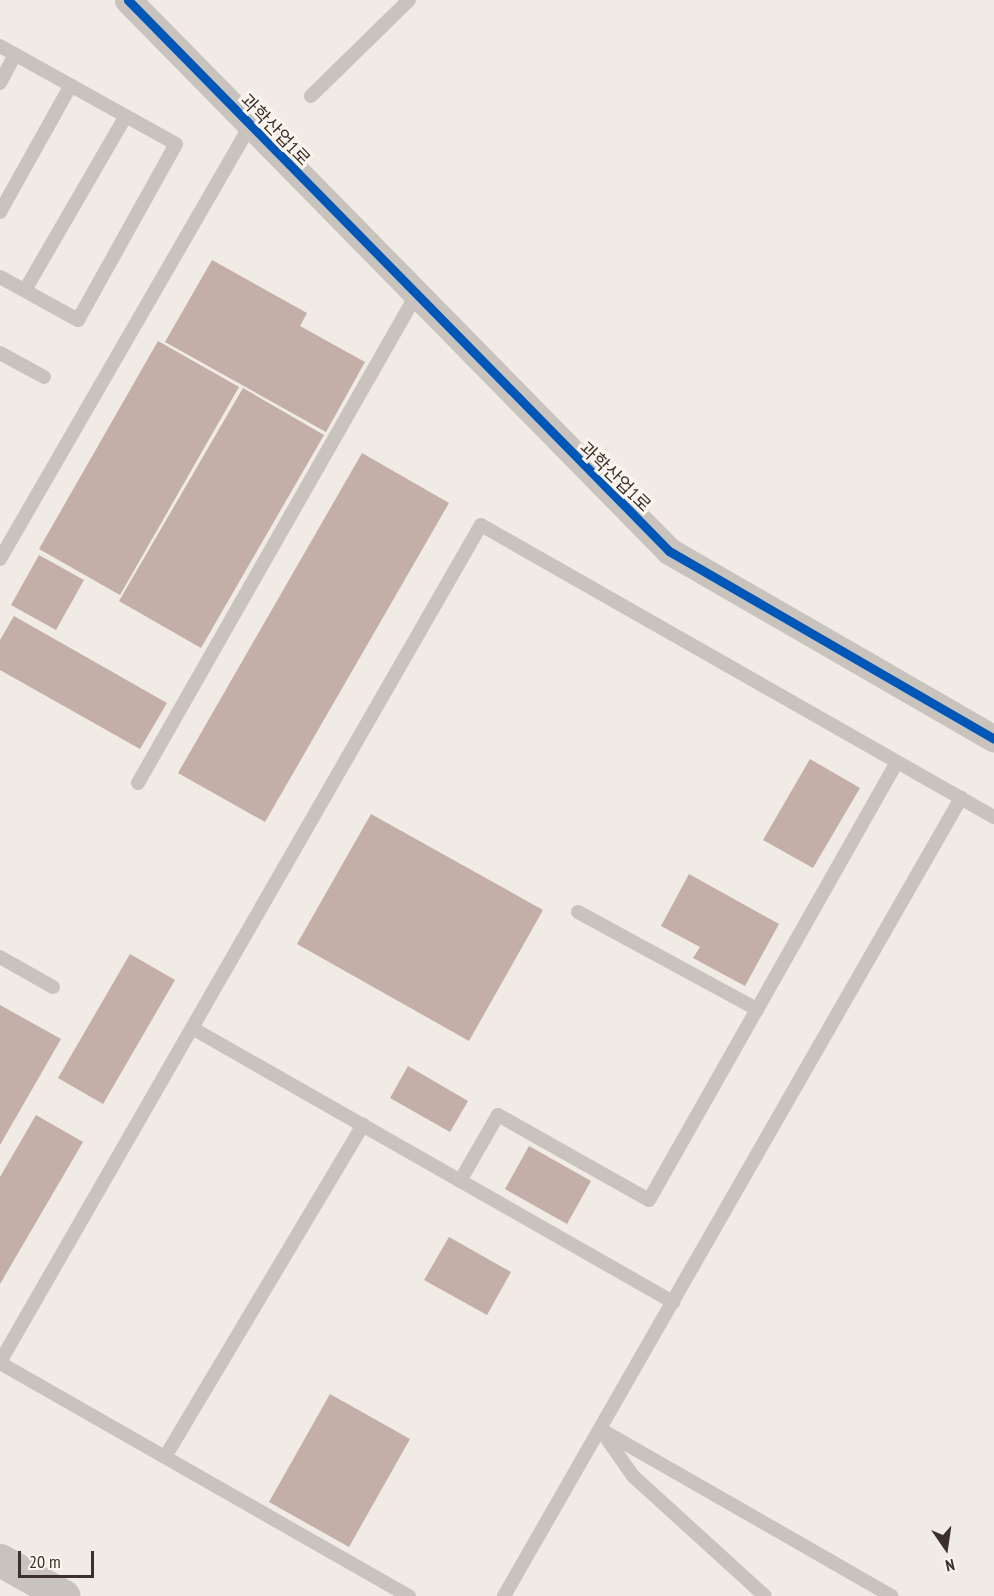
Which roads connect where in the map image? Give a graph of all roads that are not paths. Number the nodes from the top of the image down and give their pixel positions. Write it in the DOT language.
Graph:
graph roads {
  1 [pos="128,0"];
  2 [pos="409,0"];
  3 [pos="0,46"];
  4 [pos="15,55"];
  5 [pos="0,83"];
  6 [pos="71,86"];
  7 [pos="311,96"];
  8 [pos="126,116"];
  9 [pos="249,127"];
  10 [pos="0,212"];
  11 [pos="0,277"];
  12 [pos="25,290"];
  13 [pos="415,297"];
  14 [pos="0,353"];
  15 [pos="44,376"];
  16 [pos="0,559"];
  17 [pos="994,738"];
  18 [pos="897,762"];
  19 [pos="138,783"];
  20 [pos="961,798"];
  21 [pos="994,817"];
  22 [pos="578,912"];
  23 [pos="0,957"];
  24 [pos="53,987"];
  25 [pos="756,1009"];
  26 [pos="192,1028"];
  27 [pos="363,1125"];
  28 [pos="460,1181"];
  29 [pos="673,1302"];
  30 [pos="0,1363"];
  31 [pos="600,1429"];
  32 [pos="165,1457"];
  33 [pos="0,1560"];
  34 [pos="64,1596"];
  35 [pos="409,1596"];
  36 [pos="504,1596"];
  37 [pos="765,1596"];
  38 [pos="892,1596"];
  1 -- 9 [label="street, 과학산업1로"];
  2 -- 7 [label="lane"];
  3 -- 4 [label="lane"];
  4 -- 5 [label="lane"];
  4 -- 6 [label="lane"];
  6 -- 8 [label="lane"];
  6 -- 10 [label="lane"];
  8 -- 12 [label="lane"];
  8 -- 12 [label="lane"];
  9 -- 13 [label="street, 과학산업1로"];
  9 -- 16 [label="lane"];
  11 -- 12 [label="lane"];
  13 -- 17 [label="street, 과학산업1로"];
  13 -- 19 [label="lane"];
  14 -- 15 [label="lane"];
  18 -- 20 [label="lane"];
  18 -- 25 [label="lane"];
  18 -- 26 [label="lane"];
  20 -- 21 [label="lane"];
  20 -- 29 [label="lane"];
  22 -- 25 [label="lane"];
  23 -- 24 [label="lane"];
  25 -- 28 [label="lane"];
  26 -- 27 [label="lane"];
  26 -- 30 [label="lane"];
  27 -- 28 [label="lane"];
  27 -- 32 [label="lane"];
  28 -- 29 [label="lane"];
  29 -- 31 [label="lane"];
  30 -- 32 [label="lane"];
  31 -- 36 [label="lane"];
  31 -- 37 [label="lane"];
  31 -- 38 [label="lane"];
  32 -- 35 [label="lane"];
  33 -- 34 [label="street"];
}
